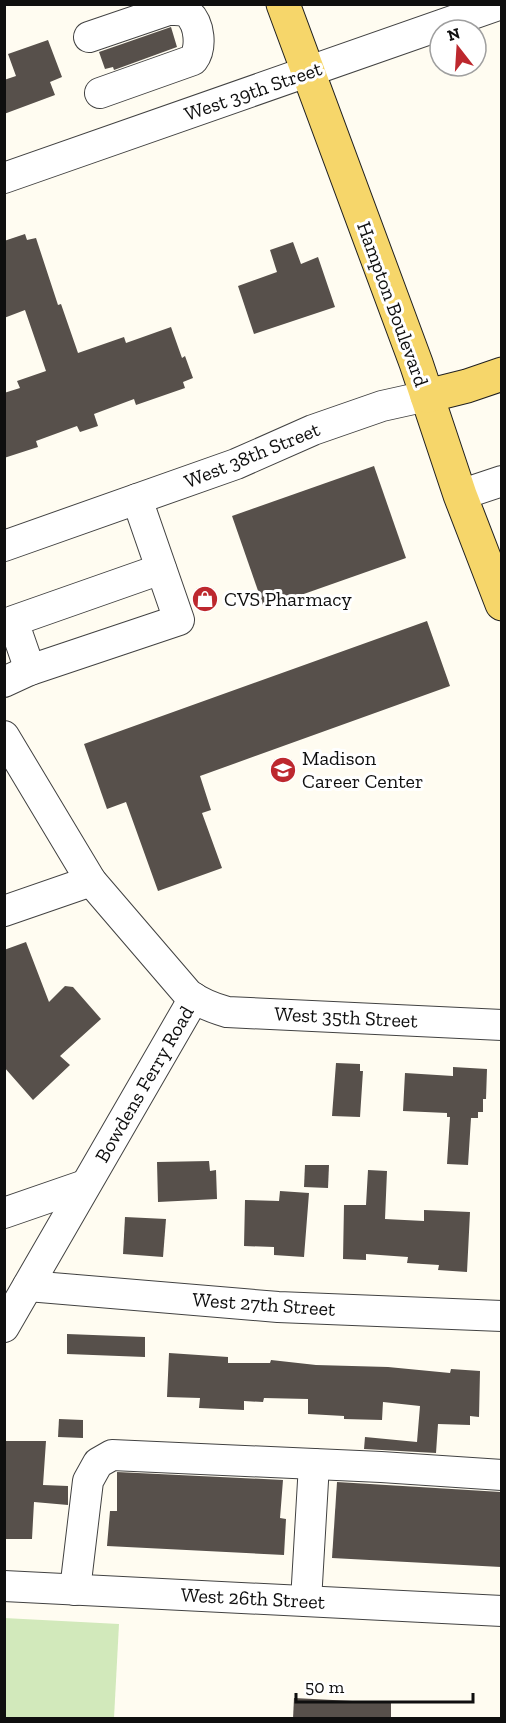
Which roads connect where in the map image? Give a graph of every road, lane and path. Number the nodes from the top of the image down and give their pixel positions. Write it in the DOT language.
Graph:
graph roads {
  1 [pos="283,4"];
  2 [pos="501,4"];
  3 [pos="89,38"];
  4 [pos="308,72"];
  5 [pos="100,93"];
  6 [pos="4,178"];
  7 [pos="501,376"];
  8 [pos="427,396"];
  9 [pos="501,481"];
  10 [pos="460,495"];
  11 [pos="136,499"];
  12 [pos="4,546"];
  13 [pos="161,569"];
  14 [pos="501,604"];
  15 [pos="17,676"];
  16 [pos="4,736"];
  17 [pos="91,881"];
  18 [pos="4,911"];
  19 [pos="194,998"];
  20 [pos="501,1025"];
  21 [pos="85,1185"];
  22 [pos="4,1213"];
  23 [pos="28,1286"];
  24 [pos="501,1316"];
  25 [pos="4,1328"];
  26 [pos="314,1464"];
  27 [pos="501,1475"];
  28 [pos="4,1586"];
  29 [pos="75,1590"];
  30 [pos="306,1601"];
  31 [pos="501,1611"];
  1 -- 4 [label="main road, Hampton Boulevard"];
  2 -- 4 [label="street, West 39th Street"];
  3 -- 5 [label="street"];
  4 -- 6 [label="street, West 39th Street"];
  4 -- 8 [label="main road, Hampton Boulevard"];
  7 -- 8 [label="main road, West 38th Street"];
  8 -- 10 [label="main road, Hampton Boulevard"];
  8 -- 11 [label="street, West 38th Street"];
  9 -- 10 [label="street"];
  10 -- 14 [label="main road, Hampton Boulevard"];
  11 -- 12 [label="street, West 38th Street"];
  11 -- 13 [label="street"];
  13 -- 15 [label="street"];
  13 -- 15 [label="street"];
  16 -- 17 [label="street, Bowdens Ferry Road"];
  17 -- 18 [label="street"];
  17 -- 19 [label="street, Bowdens Ferry Road"];
  19 -- 20 [label="street, West 35th Street"];
  19 -- 21 [label="street, Bowdens Ferry Road"];
  21 -- 22 [label="street"];
  21 -- 23 [label="street, Bowdens Ferry Road"];
  23 -- 24 [label="street, West 27th Street"];
  23 -- 25 [label="street, Bowdens Ferry Road"];
  26 -- 27 [label="street"];
  26 -- 29 [label="street"];
  26 -- 30 [label="street"];
  28 -- 29 [label="street, West 26th Street"];
  29 -- 30 [label="street, West 26th Street"];
  30 -- 31 [label="street, West 26th Street"];
}
